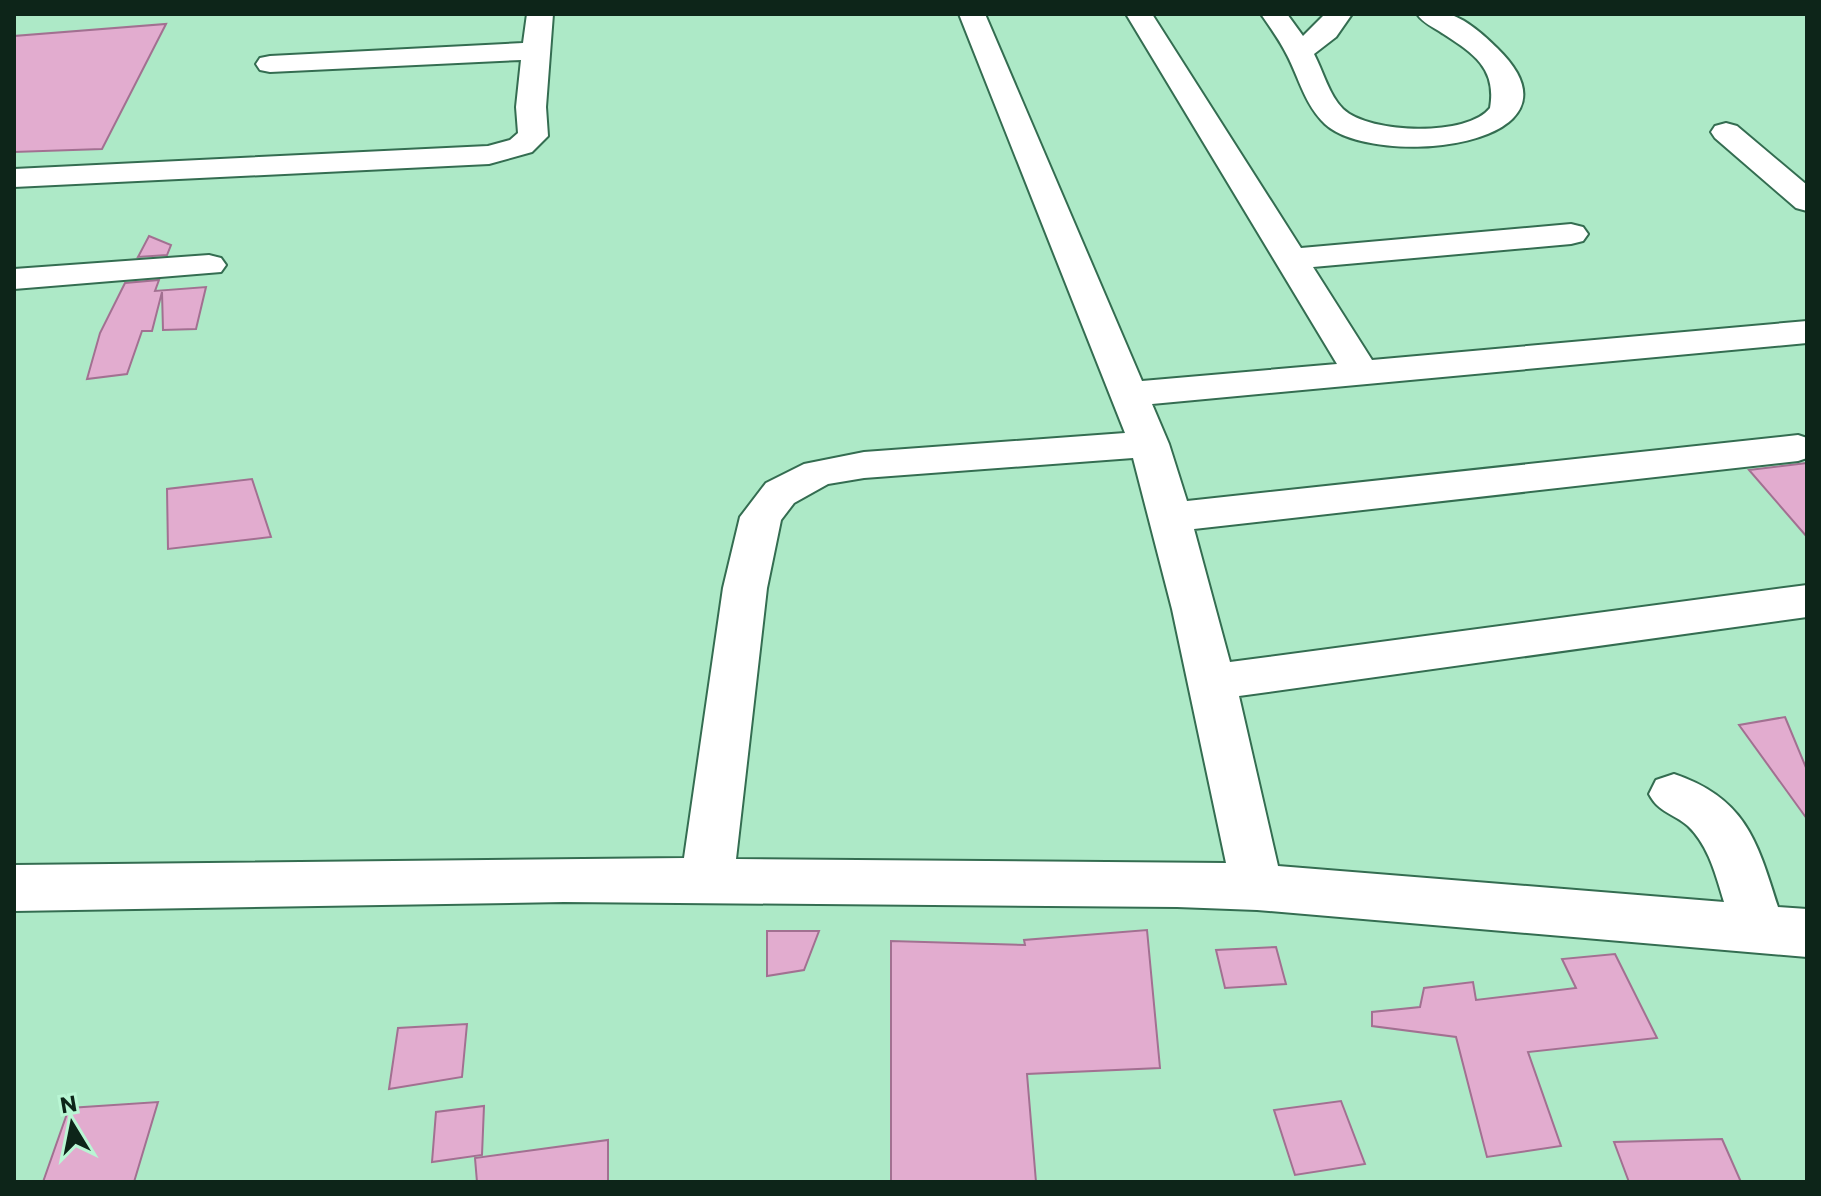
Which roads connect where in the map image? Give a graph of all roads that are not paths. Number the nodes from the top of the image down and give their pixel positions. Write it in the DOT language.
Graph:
graph roads {
  1 [pos="540,14"];
  2 [pos="972,14"];
  3 [pos="1139,14"];
  4 [pos="1274,14"];
  5 [pos="1339,14"];
  6 [pos="1430,14"];
  7 [pos="536,51"];
  8 [pos="1299,52"];
  9 [pos="270,64"];
  10 [pos="1726,132"];
  11 [pos="14,178"];
  12 [pos="1807,201"];
  13 [pos="1571,234"];
  14 [pos="1292,259"];
  15 [pos="209,265"];
  16 [pos="14,279"];
  17 [pos="1807,332"];
  18 [pos="1360,371"];
  19 [pos="1129,394"];
  20 [pos="1149,444"];
  21 [pos="1798,448"];
  22 [pos="1172,517"];
  23 [pos="1807,601"];
  24 [pos="1213,682"];
  25 [pos="1674,794"];
  26 [pos="707,881"];
  27 [pos="1257,887"];
  28 [pos="14,888"];
  29 [pos="1782,930"];
  1 -- 7 [label="street"];
  2 -- 19 [label="street"];
  3 -- 14 [label="street"];
  4 -- 8 [label="street"];
  5 -- 8 [label="street"];
  6 -- 8 [label="street"];
  7 -- 9 [label="street"];
  7 -- 11 [label="street"];
  10 -- 12 [label="street"];
  13 -- 14 [label="street"];
  14 -- 18 [label="street"];
  15 -- 16 [label="street"];
  17 -- 18 [label="street"];
  18 -- 19 [label="street"];
  19 -- 20 [label="street"];
  20 -- 22 [label="street"];
  20 -- 26 [label="street"];
  21 -- 22 [label="street"];
  22 -- 24 [label="street"];
  23 -- 24 [label="street"];
  24 -- 27 [label="street"];
  25 -- 29 [label="street"];
  26 -- 27 [label="street"];
  26 -- 28 [label="street"];
  27 -- 29 [label="street"];
}
